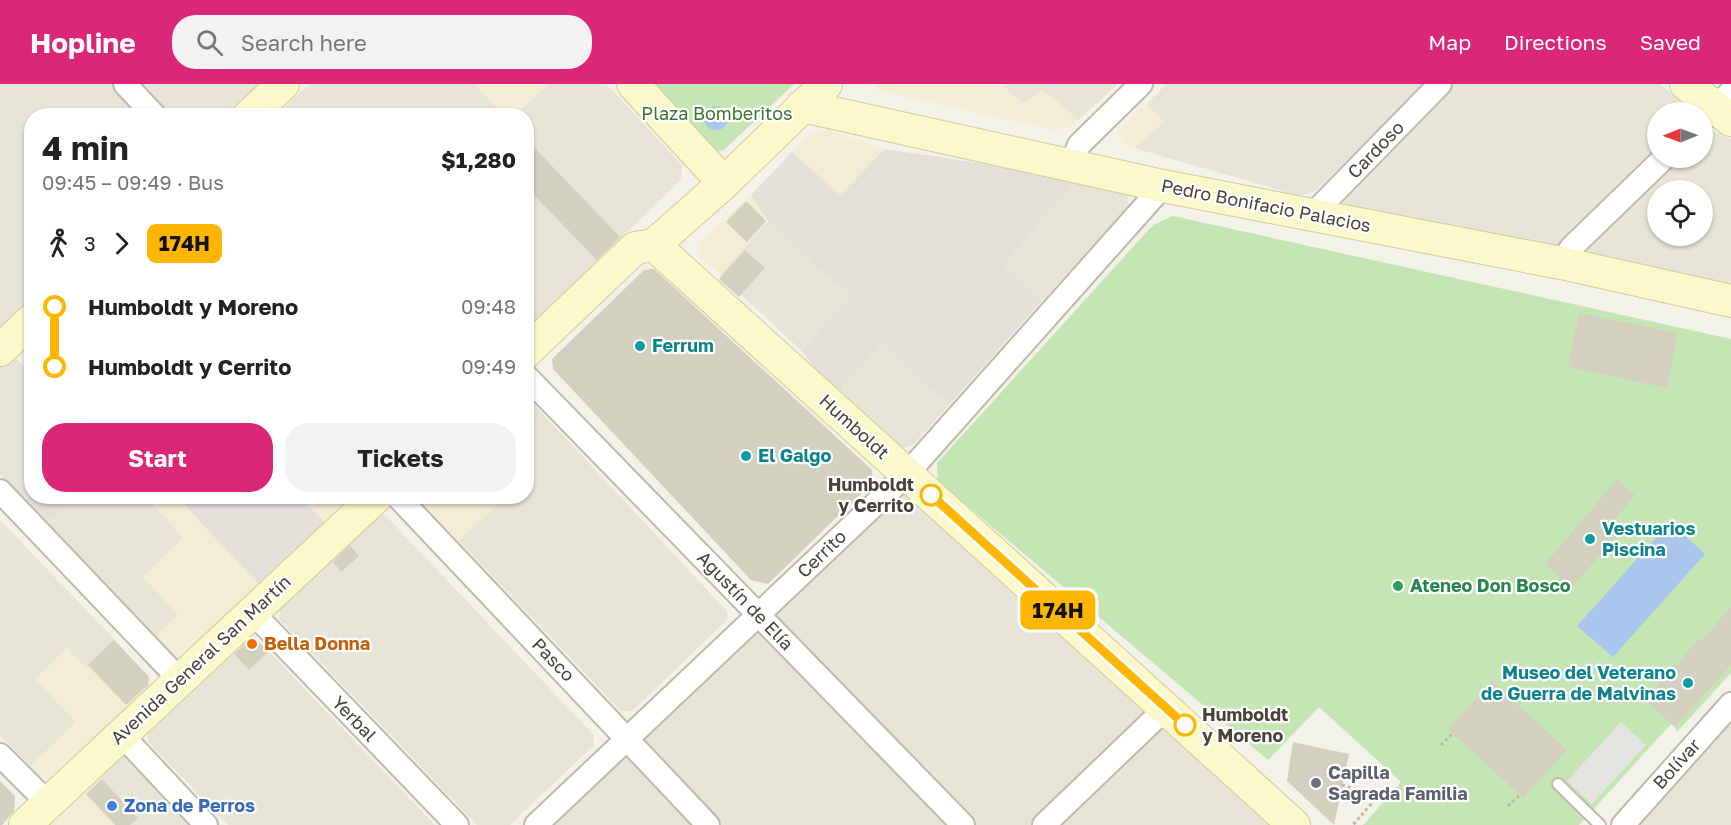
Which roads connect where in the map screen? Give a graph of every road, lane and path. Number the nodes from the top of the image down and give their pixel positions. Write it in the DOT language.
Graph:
graph roads {
  1 [pos="125,84"];
  2 [pos="283,84"];
  3 [pos="633,84"];
  4 [pos="826,84"];
  5 [pos="1141,84"];
  6 [pos="1440,84"];
  7 [pos="1686,84"];
  8 [pos="802,106"];
  9 [pos="148,108"];
  10 [pos="258,108"];
  11 [pos="1720,110"];
  12 [pos="1071,166"];
  13 [pos="1654,168"];
  14 [pos="724,183"];
  15 [pos="1164,186"];
  16 [pos="1312,215"];
  17 [pos="654,245"];
  18 [pos="1561,263"];
  19 [pos="1731,301"];
  20 [pos="24,328"];
  21 [pos="534,344"];
  22 [pos="0,350"];
  23 [pos="534,384"];
  24 [pos="906,475"];
  25 [pos="0,491"];
  26 [pos="368,504"];
  27 [pos="405,504"];
  28 [pos="252,612"];
  29 [pos="758,615"];
  30 [pos="180,680"];
  31 [pos="1731,704"];
  32 [pos="1166,708"];
  33 [pos="122,734"];
  34 [pos="1453,734"];
  35 [pos="626,738"];
  36 [pos="1440,745"];
  37 [pos="0,755"];
  38 [pos="1558,784"];
  39 [pos="1342,785"];
  40 [pos="1520,795"];
  41 [pos="48,804"];
  42 [pos="1508,806"];
  43 [pos="25,825"];
  44 [pos="206,825"];
  45 [pos="457,825"];
  46 [pos="536,825"];
  47 [pos="708,825"];
  48 [pos="963,825"];
  49 [pos="1044,825"];
  50 [pos="1294,825"];
  51 [pos="1353,825"];
  52 [pos="1600,825"];
  53 [pos="1623,825"];
  1 -- 9 [label="street"];
  2 -- 10 [label="street"];
  3 -- 14 [label="street"];
  4 -- 8 [label="street"];
  5 -- 12 [label="street"];
  6 -- 16 [label="street, Cardoso"];
  7 -- 11 [label="street"];
  8 -- 12 [label="street, Pedro Bonifacio Palacios"];
  8 -- 14 [label="street"];
  12 -- 15 [label="street, Pedro Bonifacio Palacios"];
  13 -- 18 [label="street"];
  14 -- 17 [label="street"];
  15 -- 16 [label="street, Pedro Bonifacio Palacios"];
  15 -- 24 [label="street, Cerrito"];
  16 -- 18 [label="street, Pedro Bonifacio Palacios"];
  17 -- 21 [label="street"];
  17 -- 24 [label="street, Humboldt"];
  18 -- 19 [label="street, Pedro Bonifacio Palacios"];
  20 -- 22 [label="street"];
  23 -- 29 [label="street, Agustín de Elía"];
  24 -- 29 [label="street, Cerrito"];
  24 -- 32 [label="street, Humboldt"];
  25 -- 30 [label="street"];
  26 -- 28 [label="street, Avenida General San Martín"];
  27 -- 35 [label="street, Pasco"];
  28 -- 30 [label="street, Avenida General San Martín"];
  28 -- 45 [label="street, Yerbal"];
  29 -- 35 [label="street, Cerrito"];
  29 -- 48 [label="street, Agustín de Elía"];
  30 -- 33 [label="street, Avenida General San Martín"];
  31 -- 53 [label="street, Bolívar"];
  32 -- 49 [label="street"];
  32 -- 50 [label="street, Humboldt"];
  33 -- 41 [label="street, Avenida General San Martín"];
  33 -- 44 [label="street"];
  34 -- 36 [label="path"];
  35 -- 46 [label="street, Cerrito"];
  35 -- 47 [label="street, Pasco"];
  37 -- 41 [label="street"];
  38 -- 52 [label="lane"];
  39 -- 51 [label="path"];
  40 -- 42 [label="path"];
  41 -- 43 [label="street, Avenida General San Martín"];
}
